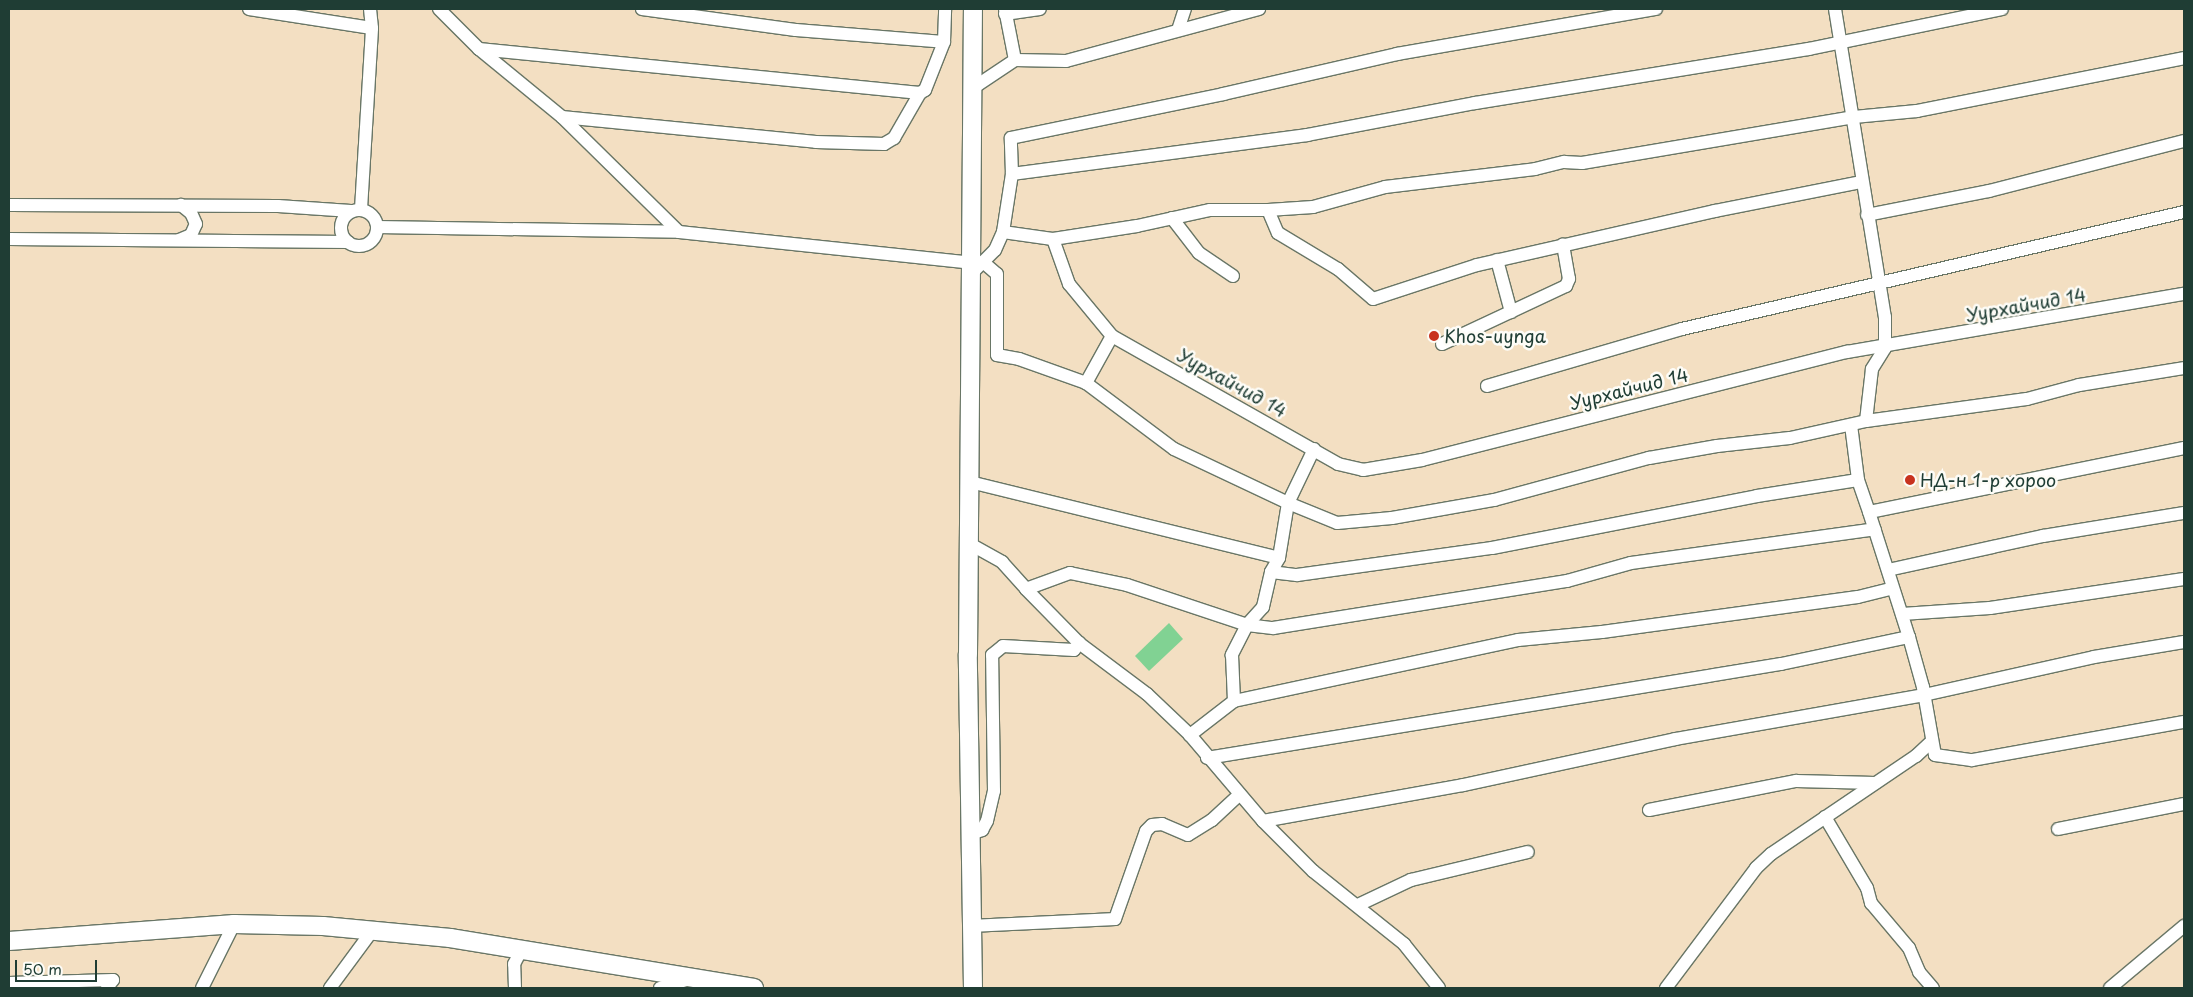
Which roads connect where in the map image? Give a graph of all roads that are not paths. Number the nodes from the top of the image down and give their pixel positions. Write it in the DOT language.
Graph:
graph roads {
  1 [pos="249,9"];
  2 [pos="370,9"];
  3 [pos="439,9"];
  4 [pos="642,9"];
  5 [pos="945,9"];
  6 [pos="973,9"];
  7 [pos="1040,9"];
  8 [pos="1185,9"];
  9 [pos="1259,9"];
  10 [pos="1656,9"];
  11 [pos="1835,9"];
  12 [pos="2002,9"];
  13 [pos="1005,12"];
  14 [pos="372,28"];
  15 [pos="1178,30"];
  16 [pos="1842,41"];
  17 [pos="944,42"];
  18 [pos="479,49"];
  19 [pos="2184,58"];
  20 [pos="1015,60"];
  21 [pos="972,88"];
  22 [pos="920,93"];
  23 [pos="1854,117"];
  24 [pos="562,118"];
  25 [pos="2184,141"];
  26 [pos="1012,174"];
  27 [pos="1862,182"];
  28 [pos="9,205"];
  29 [pos="181,206"];
  30 [pos="356,210"];
  31 [pos="1268,210"];
  32 [pos="2184,212"];
  33 [pos="1867,215"];
  34 [pos="1172,218"];
  35 [pos="377,227"];
  36 [pos="679,232"];
  37 [pos="1003,232"];
  38 [pos="1053,239"];
  39 [pos="9,240"];
  40 [pos="176,241"];
  41 [pos="348,242"];
  42 [pos="1563,245"];
  43 [pos="1497,260"];
  44 [pos="976,266"];
  45 [pos="1233,276"];
  46 [pos="1880,283"];
  47 [pos="2184,294"];
  48 [pos="1511,312"];
  49 [pos="1112,336"];
  50 [pos="1442,344"];
  51 [pos="1884,348"];
  52 [pos="2184,368"];
  53 [pos="1086,383"];
  54 [pos="1487,386"];
  55 [pos="1866,421"];
  56 [pos="1851,425"];
  57 [pos="2184,448"];
  58 [pos="1314,449"];
  59 [pos="1858,480"];
  60 [pos="970,482"];
  61 [pos="1288,503"];
  62 [pos="1869,512"];
  63 [pos="2184,513"];
  64 [pos="1875,529"];
  65 [pos="970,544"];
  66 [pos="1279,558"];
  67 [pos="1888,570"];
  68 [pos="1272,572"];
  69 [pos="2184,579"];
  70 [pos="1026,589"];
  71 [pos="1891,589"];
  72 [pos="1902,614"];
  73 [pos="1247,625"];
  74 [pos="1909,636"];
  75 [pos="2184,642"];
  76 [pos="1079,643"];
  77 [pos="1924,695"];
  78 [pos="1234,701"];
  79 [pos="2184,722"];
  80 [pos="1190,735"];
  81 [pos="1932,741"];
  82 [pos="1207,758"];
  83 [pos="1875,784"];
  84 [pos="1239,795"];
  85 [pos="2184,804"];
  86 [pos="1649,810"];
  87 [pos="1825,817"];
  88 [pos="1263,821"];
  89 [pos="2058,829"];
  90 [pos="970,834"];
  91 [pos="1528,852"];
  92 [pos="1358,905"];
  93 [pos="234,924"];
  94 [pos="971,926"];
  95 [pos="2184,926"];
  96 [pos="372,931"];
  97 [pos="9,941"];
  98 [pos="522,949"];
  99 [pos="689,979"];
  100 [pos="10,984"];
  101 [pos="106,988"];
  102 [pos="202,988"];
  103 [pos="330,988"];
  104 [pos="515,988"];
  105 [pos="660,988"];
  106 [pos="754,988"];
  107 [pos="973,988"];
  108 [pos="1439,988"];
  109 [pos="1666,988"];
  110 [pos="1933,988"];
  111 [pos="2110,988"];
  1 -- 14 [label="street"];
  2 -- 14 [label="street"];
  3 -- 18 [label="street"];
  4 -- 17 [label="street"];
  5 -- 17 [label="street"];
  6 -- 21 [label="main road"];
  7 -- 13 [label="street"];
  8 -- 15 [label="street"];
  9 -- 15 [label="street"];
  10 -- 26 [label="street"];
  11 -- 16 [label="street"];
  12 -- 16 [label="street"];
  13 -- 20 [label="street"];
  14 -- 30 [label="street"];
  15 -- 20 [label="street"];
  16 -- 23 [label="street"];
  16 -- 26 [label="street"];
  17 -- 22 [label="street"];
  18 -- 22 [label="street"];
  18 -- 24 [label="street"];
  19 -- 23 [label="street"];
  20 -- 21 [label="street"];
  21 -- 44 [label="main road"];
  22 -- 24 [label="street"];
  23 -- 27 [label="street"];
  23 -- 31 [label="street"];
  24 -- 36 [label="street"];
  25 -- 33 [label="street"];
  26 -- 37 [label="street"];
  27 -- 33 [label="street"];
  27 -- 42 [label="street"];
  28 -- 29 [label="street"];
  29 -- 30 [label="street"];
  29 -- 40 [label="street"];
  30 -- 35 [label="street"];
  30 -- 41 [label="street"];
  31 -- 34 [label="street"];
  31 -- 43 [label="street"];
  32 -- 46 [label="street"];
  33 -- 46 [label="street"];
  34 -- 38 [label="street"];
  34 -- 45 [label="street"];
  35 -- 36 [label="street"];
  35 -- 41 [label="street"];
  36 -- 44 [label="street"];
  37 -- 38 [label="street"];
  37 -- 44 [label="street"];
  38 -- 49 [label="street"];
  39 -- 40 [label="street"];
  40 -- 41 [label="street"];
  42 -- 43 [label="street"];
  42 -- 48 [label="street"];
  43 -- 48 [label="street"];
  44 -- 53 [label="street"];
  44 -- 60 [label="main road"];
  46 -- 51 [label="street"];
  46 -- 54 [label="street"];
  47 -- 51 [label="street, Уурхайчид 14"];
  48 -- 50 [label="street"];
  49 -- 53 [label="street"];
  49 -- 58 [label="street, Уурхайчид 14"];
  51 -- 55 [label="street"];
  51 -- 58 [label="street, Уурхайчид 14"];
  52 -- 55 [label="street"];
  53 -- 61 [label="street"];
  55 -- 56 [label="street"];
  56 -- 59 [label="street"];
  56 -- 61 [label="street"];
  57 -- 62 [label="street"];
  58 -- 61 [label="street"];
  59 -- 62 [label="street"];
  59 -- 68 [label="street"];
  60 -- 65 [label="main road"];
  60 -- 66 [label="street"];
  61 -- 66 [label="street"];
  62 -- 64 [label="street"];
  63 -- 67 [label="street"];
  64 -- 67 [label="street"];
  64 -- 73 [label="street"];
  65 -- 70 [label="street"];
  65 -- 90 [label="main road"];
  66 -- 68 [label="street"];
  67 -- 71 [label="street"];
  68 -- 73 [label="street"];
  69 -- 72 [label="street"];
  70 -- 73 [label="street"];
  70 -- 76 [label="street"];
  71 -- 72 [label="street"];
  71 -- 78 [label="street"];
  72 -- 74 [label="street"];
  73 -- 78 [label="street"];
  74 -- 77 [label="street"];
  74 -- 82 [label="street"];
  75 -- 77 [label="street"];
  76 -- 80 [label="street"];
  76 -- 90 [label="street"];
  77 -- 81 [label="street"];
  77 -- 88 [label="street"];
  78 -- 80 [label="street"];
  79 -- 81 [label="street"];
  80 -- 82 [label="street"];
  81 -- 83 [label="street"];
  82 -- 84 [label="street"];
  83 -- 86 [label="street"];
  83 -- 87 [label="street"];
  84 -- 88 [label="street"];
  84 -- 94 [label="street"];
  85 -- 89 [label="street"];
  87 -- 109 [label="street"];
  87 -- 110 [label="street"];
  88 -- 92 [label="street"];
  90 -- 94 [label="main road"];
  91 -- 92 [label="street"];
  92 -- 108 [label="street"];
  93 -- 96 [label="main road"];
  93 -- 97 [label="main road"];
  93 -- 102 [label="street"];
  94 -- 107 [label="main road"];
  95 -- 111 [label="street"];
  96 -- 98 [label="main road"];
  96 -- 103 [label="street"];
  98 -- 99 [label="main road"];
  98 -- 104 [label="street"];
  99 -- 105 [label="street"];
  99 -- 106 [label="main road"];
  100 -- 101 [label="street"];
}
